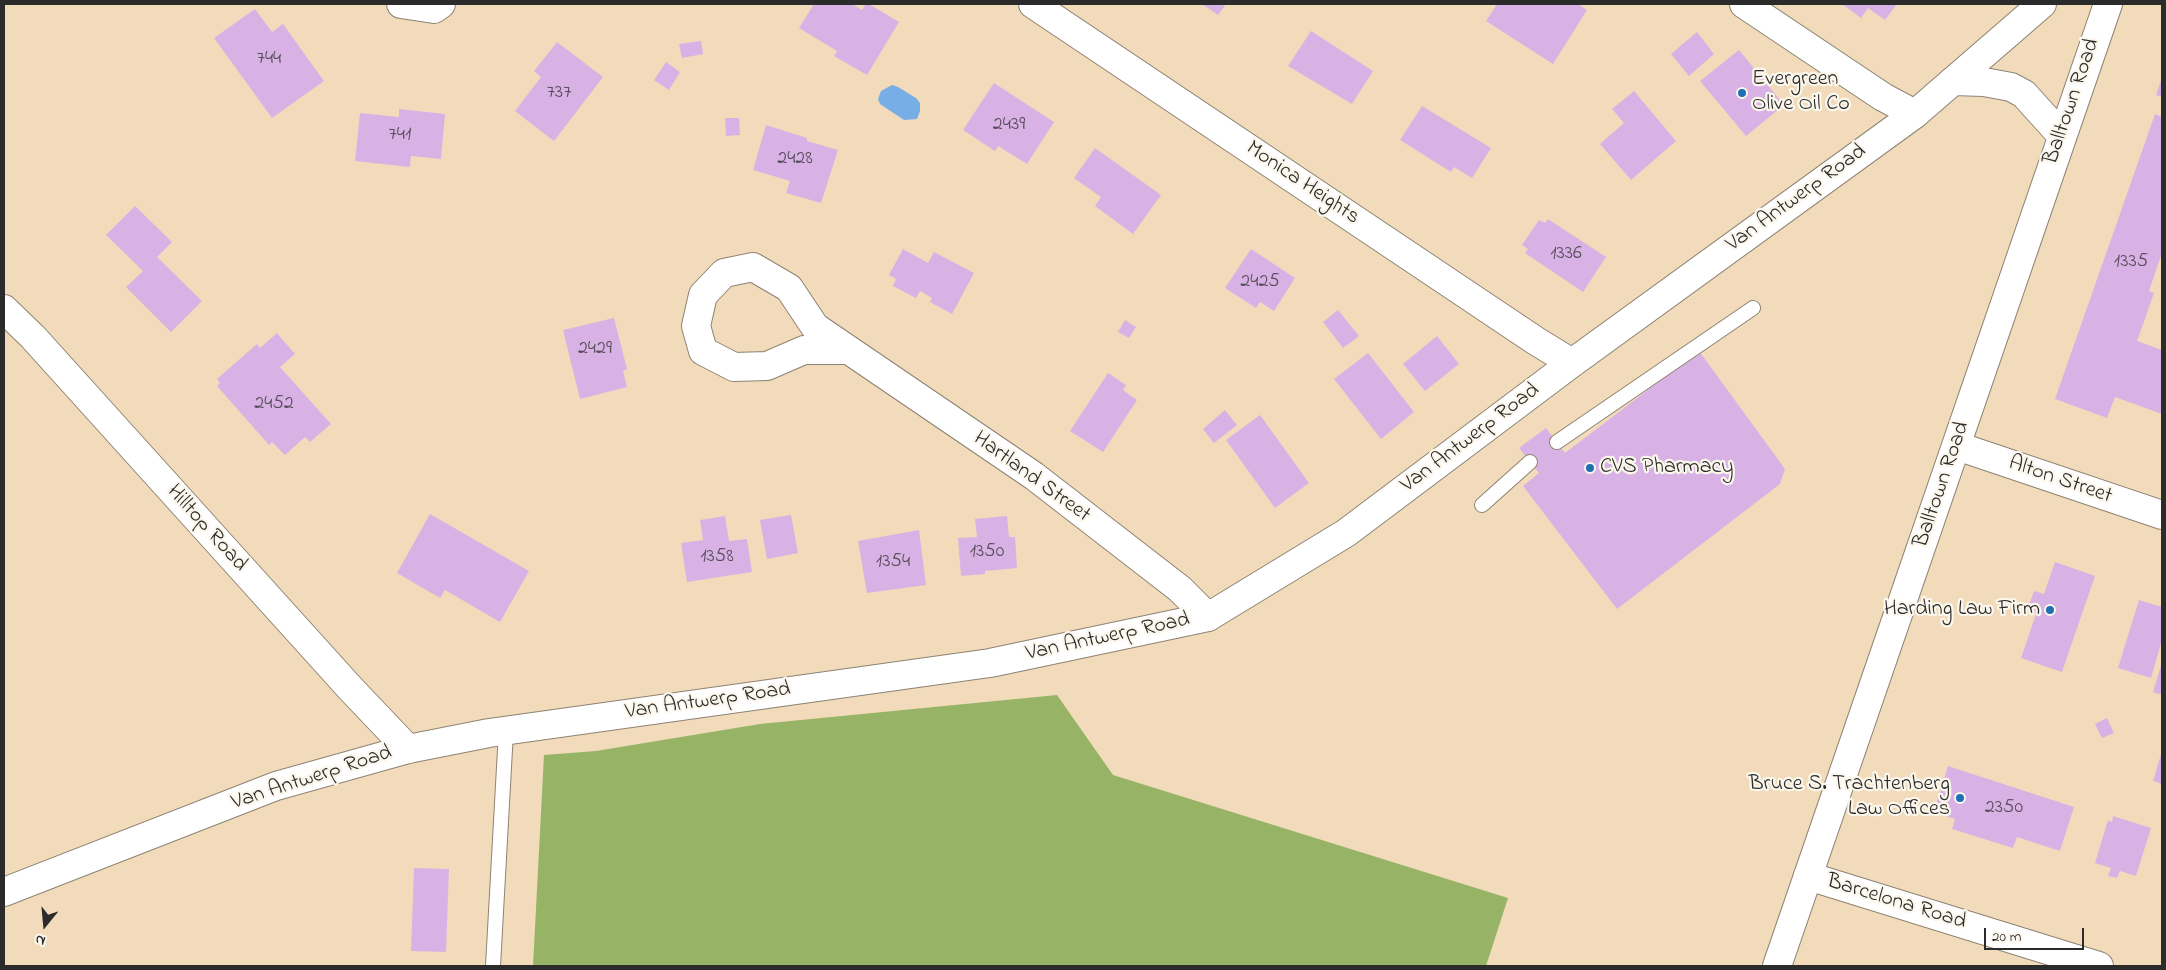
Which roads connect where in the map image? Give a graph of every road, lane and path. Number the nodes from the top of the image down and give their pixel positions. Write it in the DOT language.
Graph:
graph roads {
  1 [pos="401,4"];
  2 [pos="441,4"];
  3 [pos="1032,4"];
  4 [pos="1744,4"];
  5 [pos="2042,4"];
  6 [pos="2108,4"];
  7 [pos="1953,81"];
  8 [pos="1915,114"];
  9 [pos="2061,135"];
  10 [pos="1753,308"];
  11 [pos="4,309"];
  12 [pos="846,350"];
  13 [pos="1572,364"];
  14 [pos="1557,442"];
  15 [pos="1957,446"];
  16 [pos="1530,462"];
  17 [pos="1482,505"];
  18 [pos="2162,515"];
  19 [pos="1208,617"];
  20 [pos="506,730"];
  21 [pos="408,749"];
  22 [pos="1808,876"];
  23 [pos="4,892"];
  24 [pos="493,966"];
  25 [pos="1777,966"];
  26 [pos="2099,966"];
  1 -- 2 [label="street"];
  3 -- 13 [label="street, Monica Heights"];
  4 -- 8 [label="street"];
  5 -- 7 [label="street, Van Antwerp Road"];
  6 -- 9 [label="street, Balltown Road"];
  7 -- 8 [label="street, Van Antwerp Road"];
  7 -- 9 [label="street"];
  8 -- 13 [label="street, Van Antwerp Road"];
  9 -- 15 [label="street, Balltown Road"];
  10 -- 14 [label="lane"];
  11 -- 21 [label="street, Hilltop Road"];
  12 -- 12 [label="street, Hartland Street"];
  12 -- 19 [label="street, Hartland Street"];
  13 -- 19 [label="street, Van Antwerp Road"];
  15 -- 18 [label="street, Alton Street"];
  15 -- 22 [label="street, Balltown Road"];
  16 -- 17 [label="lane"];
  19 -- 20 [label="street, Van Antwerp Road"];
  20 -- 21 [label="street, Van Antwerp Road"];
  20 -- 24 [label="lane"];
  21 -- 23 [label="street, Van Antwerp Road"];
  22 -- 25 [label="street, Balltown Road"];
  22 -- 26 [label="street, Barcelona Road"];
}
